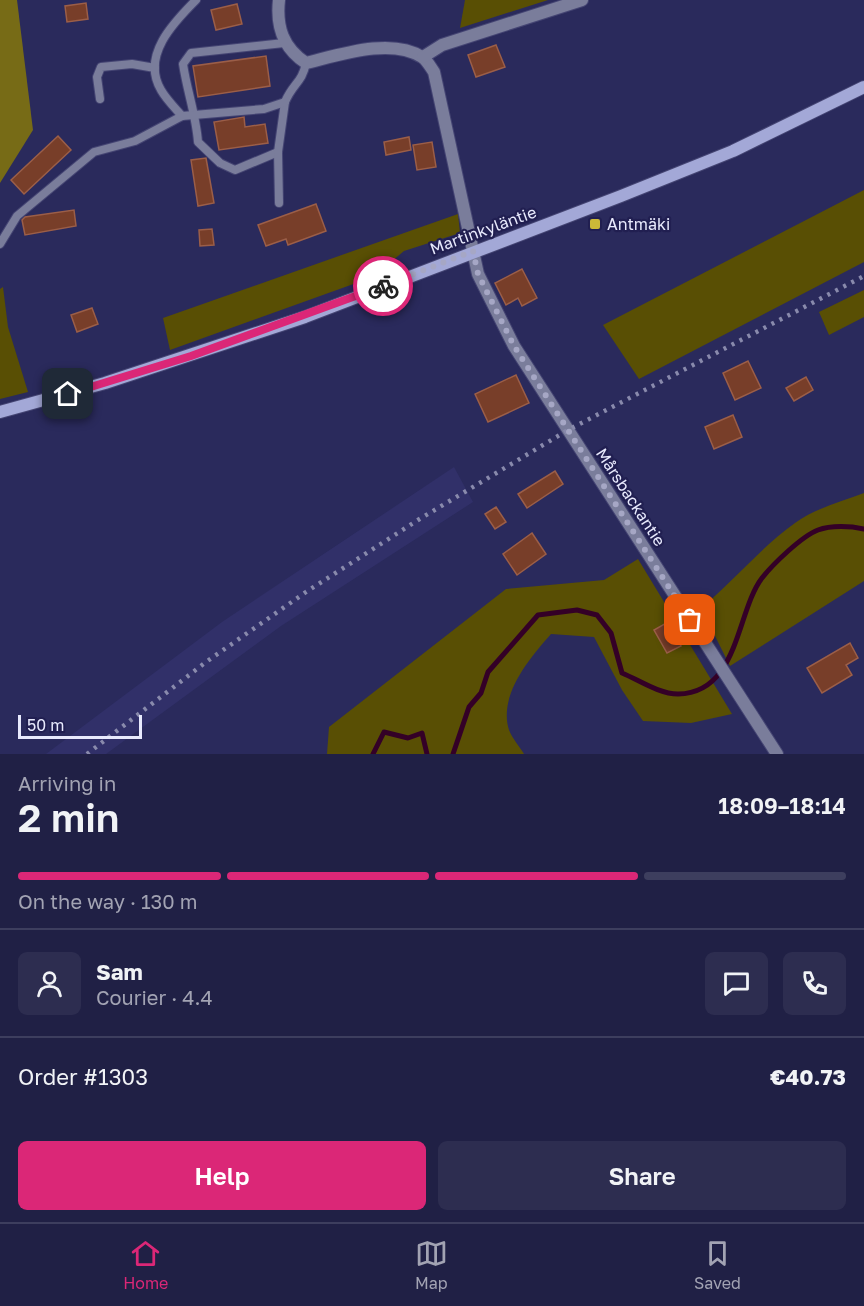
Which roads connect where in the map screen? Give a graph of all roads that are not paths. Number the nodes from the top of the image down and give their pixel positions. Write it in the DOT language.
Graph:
graph roads {
  1 [pos="196,0"];
  2 [pos="279,0"];
  3 [pos="582,0"];
  4 [pos="284,43"];
  5 [pos="423,57"];
  6 [pos="306,63"];
  7 [pos="155,68"];
  8 [pos="864,87"];
  9 [pos="100,99"];
  10 [pos="285,102"];
  11 [pos="196,115"];
  12 [pos="182,116"];
  13 [pos="278,152"];
  14 [pos="279,203"];
  15 [pos="0,244"];
  16 [pos="473,251"];
  17 [pos="0,412"];
  18 [pos="777,754"];
  1 -- 7 [label="lane"];
  2 -- 4 [label="street"];
  3 -- 5 [label="street"];
  4 -- 6 [label="street"];
  4 -- 11 [label="lane"];
  5 -- 6 [label="street"];
  5 -- 16 [label="street"];
  6 -- 10 [label="lane"];
  7 -- 9 [label="lane"];
  7 -- 12 [label="lane"];
  8 -- 16 [label="street, Martinkyläntie"];
  10 -- 11 [label="lane"];
  10 -- 13 [label="lane"];
  11 -- 12 [label="lane"];
  11 -- 13 [label="lane"];
  12 -- 15 [label="lane"];
  13 -- 14 [label="lane"];
  16 -- 17 [label="street, Martinkyläntie"];
  16 -- 18 [label="street, Mårsbackantie"];
}
